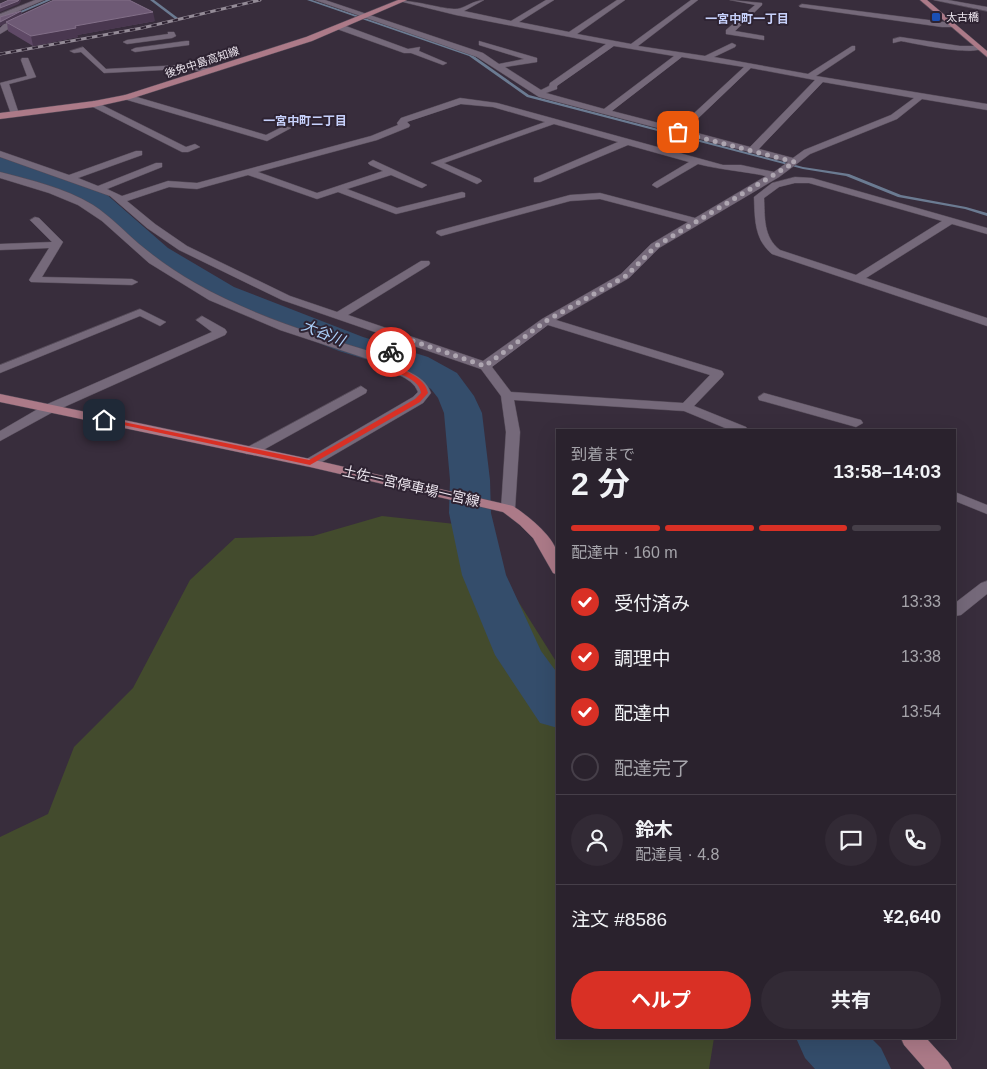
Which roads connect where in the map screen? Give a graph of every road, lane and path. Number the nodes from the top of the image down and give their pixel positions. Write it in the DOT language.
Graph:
graph roads {
  1 [pos="41,0"];
  2 [pos="318,0"];
  3 [pos="481,0"];
  4 [pos="551,0"];
  5 [pos="622,0"];
  6 [pos="695,0"];
  7 [pos="733,0"];
  8 [pos="923,0"];
  9 [pos="937,0"];
  10 [pos="403,1"];
  11 [pos="802,6"];
  12 [pos="987,9"];
  13 [pos="36,15"];
  14 [pos="459,16"];
  15 [pos="0,17"];
  16 [pos="363,18"];
  17 [pos="512,23"];
  18 [pos="952,25"];
  19 [pos="340,27"];
  20 [pos="171,34"];
  21 [pos="570,35"];
  22 [pos="1,37"];
  23 [pos="761,38"];
  24 [pos="896,41"];
  25 [pos="186,43"];
  26 [pos="482,43"];
  27 [pos="613,44"];
  28 [pos="732,44"];
  29 [pos="632,47"];
  30 [pos="852,48"];
  31 [pos="978,48"];
  32 [pos="74,50"];
  33 [pos="135,50"];
  34 [pos="680,55"];
  35 [pos="987,55"];
  36 [pos="142,56"];
  37 [pos="705,59"];
  38 [pos="25,60"];
  39 [pos="148,62"];
  40 [pos="443,63"];
  41 [pos="782,65"];
  42 [pos="498,66"];
  43 [pos="750,66"];
  44 [pos="155,68"];
  45 [pos="773,69"];
  46 [pos="212,70"];
  47 [pos="810,76"];
  48 [pos="821,79"];
  49 [pos="2,84"];
  50 [pos="540,93"];
  51 [pos="3,94"];
  52 [pos="921,96"];
  53 [pos="127,97"];
  54 [pos="94,104"];
  55 [pos="987,107"];
  56 [pos="605,112"];
  57 [pos="15,114"];
  58 [pos="0,116"];
  59 [pos="552,122"];
  60 [pos="287,128"];
  61 [pos="678,132"];
  62 [pos="626,142"];
  63 [pos="196,147"];
  64 [pos="750,150"];
  65 [pos="139,153"];
  66 [pos="0,154"];
  67 [pos="373,162"];
  68 [pos="695,162"];
  69 [pos="792,163"];
  70 [pos="159,165"];
  71 [pos="392,171"];
  72 [pos="248,172"];
  73 [pos="776,174"];
  74 [pos="0,175"];
  75 [pos="70,178"];
  76 [pos="537,180"];
  77 [pos="477,181"];
  78 [pos="422,185"];
  79 [pos="657,185"];
  80 [pos="98,188"];
  81 [pos="338,189"];
  82 [pos="462,195"];
  83 [pos="121,200"];
  84 [pos="35,220"];
  85 [pos="951,220"];
  86 [pos="695,221"];
  87 [pos="987,231"];
  88 [pos="441,233"];
  89 [pos="56,245"];
  90 [pos="0,247"];
  91 [pos="425,263"];
  92 [pos="857,279"];
  93 [pos="132,282"];
  94 [pos="337,317"];
  95 [pos="202,320"];
  96 [pos="546,321"];
  97 [pos="160,322"];
  98 [pos="987,322"];
  99 [pos="407,339"];
  100 [pos="381,359"];
  101 [pos="485,366"];
  102 [pos="0,369"];
  103 [pos="361,390"];
  104 [pos="507,396"];
  105 [pos="764,396"];
  106 [pos="0,398"];
  107 [pos="686,407"];
  108 [pos="48,409"];
  109 [pos="838,418"];
  110 [pos="856,423"];
  111 [pos="739,429"];
  112 [pos="830,429"];
  113 [pos="0,437"];
  114 [pos="251,450"];
  115 [pos="310,463"];
  116 [pos="956,496"];
  117 [pos="508,509"];
  118 [pos="987,510"];
  119 [pos="556,566"];
  120 [pos="987,586"];
  121 [pos="956,610"];
  122 [pos="913,1039"];
  123 [pos="940,1069"];
  1 -- 15 [label="street"];
  2 -- 16 [label="street"];
  3 -- 14 [label="street"];
  4 -- 17 [label="street"];
  5 -- 21 [label="street"];
  6 -- 29 [label="street"];
  7 -- 23 [label="street"];
  8 -- 18 [label="main road"];
  9 -- 12 [label="street"];
  10 -- 14 [label="street"];
  10 -- 16 [label="main road, 後免中島高知線"];
  11 -- 18 [label="street"];
  13 -- 22 [label="street"];
  14 -- 17 [label="street"];
  16 -- 19 [label="main road, 後免中島高知線"];
  16 -- 42 [label="street"];
  17 -- 21 [label="street"];
  18 -- 31 [label="main road"];
  19 -- 40 [label="street"];
  19 -- 46 [label="main road, 後免中島高知線"];
  20 -- 33 [label="street"];
  21 -- 27 [label="street"];
  24 -- 31 [label="street"];
  25 -- 33 [label="street"];
  26 -- 42 [label="street"];
  27 -- 29 [label="street"];
  27 -- 50 [label="street"];
  28 -- 37 [label="street"];
  29 -- 34 [label="street"];
  30 -- 47 [label="street"];
  31 -- 35 [label="main road"];
  32 -- 44 [label="street"];
  33 -- 36 [label="street"];
  34 -- 37 [label="street"];
  34 -- 56 [label="street"];
  37 -- 43 [label="street"];
  38 -- 49 [label="street"];
  39 -- 44 [label="street"];
  41 -- 45 [label="street"];
  42 -- 50 [label="street"];
  43 -- 45 [label="street"];
  43 -- 61 [label="street"];
  44 -- 46 [label="street"];
  45 -- 47 [label="street"];
  46 -- 53 [label="main road, 後免中島高知線"];
  47 -- 48 [label="street"];
  48 -- 52 [label="street"];
  48 -- 64 [label="street"];
  49 -- 51 [label="street"];
  50 -- 56 [label="street"];
  51 -- 57 [label="street"];
  52 -- 55 [label="street"];
  52 -- 69 [label="street"];
  53 -- 54 [label="main road, 後免中島高知線"];
  53 -- 60 [label="street"];
  54 -- 57 [label="main road, 後免中島高知線"];
  54 -- 63 [label="street"];
  56 -- 61 [label="street"];
  57 -- 58 [label="main road, 後免中島高知線"];
  59 -- 62 [label="street"];
  59 -- 72 [label="street"];
  59 -- 77 [label="street"];
  61 -- 64 [label="street"];
  62 -- 68 [label="street"];
  62 -- 76 [label="street"];
  64 -- 69 [label="street"];
  65 -- 75 [label="street"];
  66 -- 75 [label="street"];
  67 -- 71 [label="street"];
  68 -- 73 [label="street"];
  68 -- 79 [label="street"];
  69 -- 73 [label="street"];
  70 -- 80 [label="street"];
  71 -- 78 [label="street"];
  71 -- 81 [label="street"];
  72 -- 81 [label="street"];
  72 -- 83 [label="street"];
  73 -- 86 [label="street"];
  74 -- 100 [label="street"];
  75 -- 80 [label="street"];
  80 -- 83 [label="street"];
  81 -- 82 [label="street"];
  83 -- 94 [label="street"];
  84 -- 89 [label="street"];
  85 -- 87 [label="street"];
  85 -- 92 [label="street"];
  85 -- 92 [label="street"];
  86 -- 88 [label="street"];
  86 -- 96 [label="street"];
  89 -- 90 [label="street"];
  89 -- 93 [label="street"];
  91 -- 94 [label="street"];
  92 -- 98 [label="street"];
  94 -- 99 [label="street"];
  95 -- 108 [label="street"];
  96 -- 101 [label="street"];
  96 -- 107 [label="street"];
  97 -- 102 [label="street"];
  99 -- 100 [label="street"];
  99 -- 101 [label="street"];
  100 -- 115 [label="street"];
  101 -- 104 [label="street"];
  103 -- 114 [label="street"];
  104 -- 107 [label="street"];
  104 -- 117 [label="street"];
  105 -- 109 [label="street"];
  106 -- 108 [label="main road, 土佐一宮停車場一宮線"];
  107 -- 111 [label="street"];
  108 -- 113 [label="street"];
  108 -- 114 [label="main road, 土佐一宮停車場一宮線"];
  109 -- 110 [label="street"];
  109 -- 112 [label="street"];
  114 -- 115 [label="main road, 土佐一宮停車場一宮線"];
  115 -- 117 [label="main road, 土佐一宮停車場一宮線"];
  116 -- 118 [label="street"];
  117 -- 119 [label="main road, 土佐一宮停車場一宮線"];
  120 -- 121 [label="street"];
  122 -- 123 [label="main road"];
}
